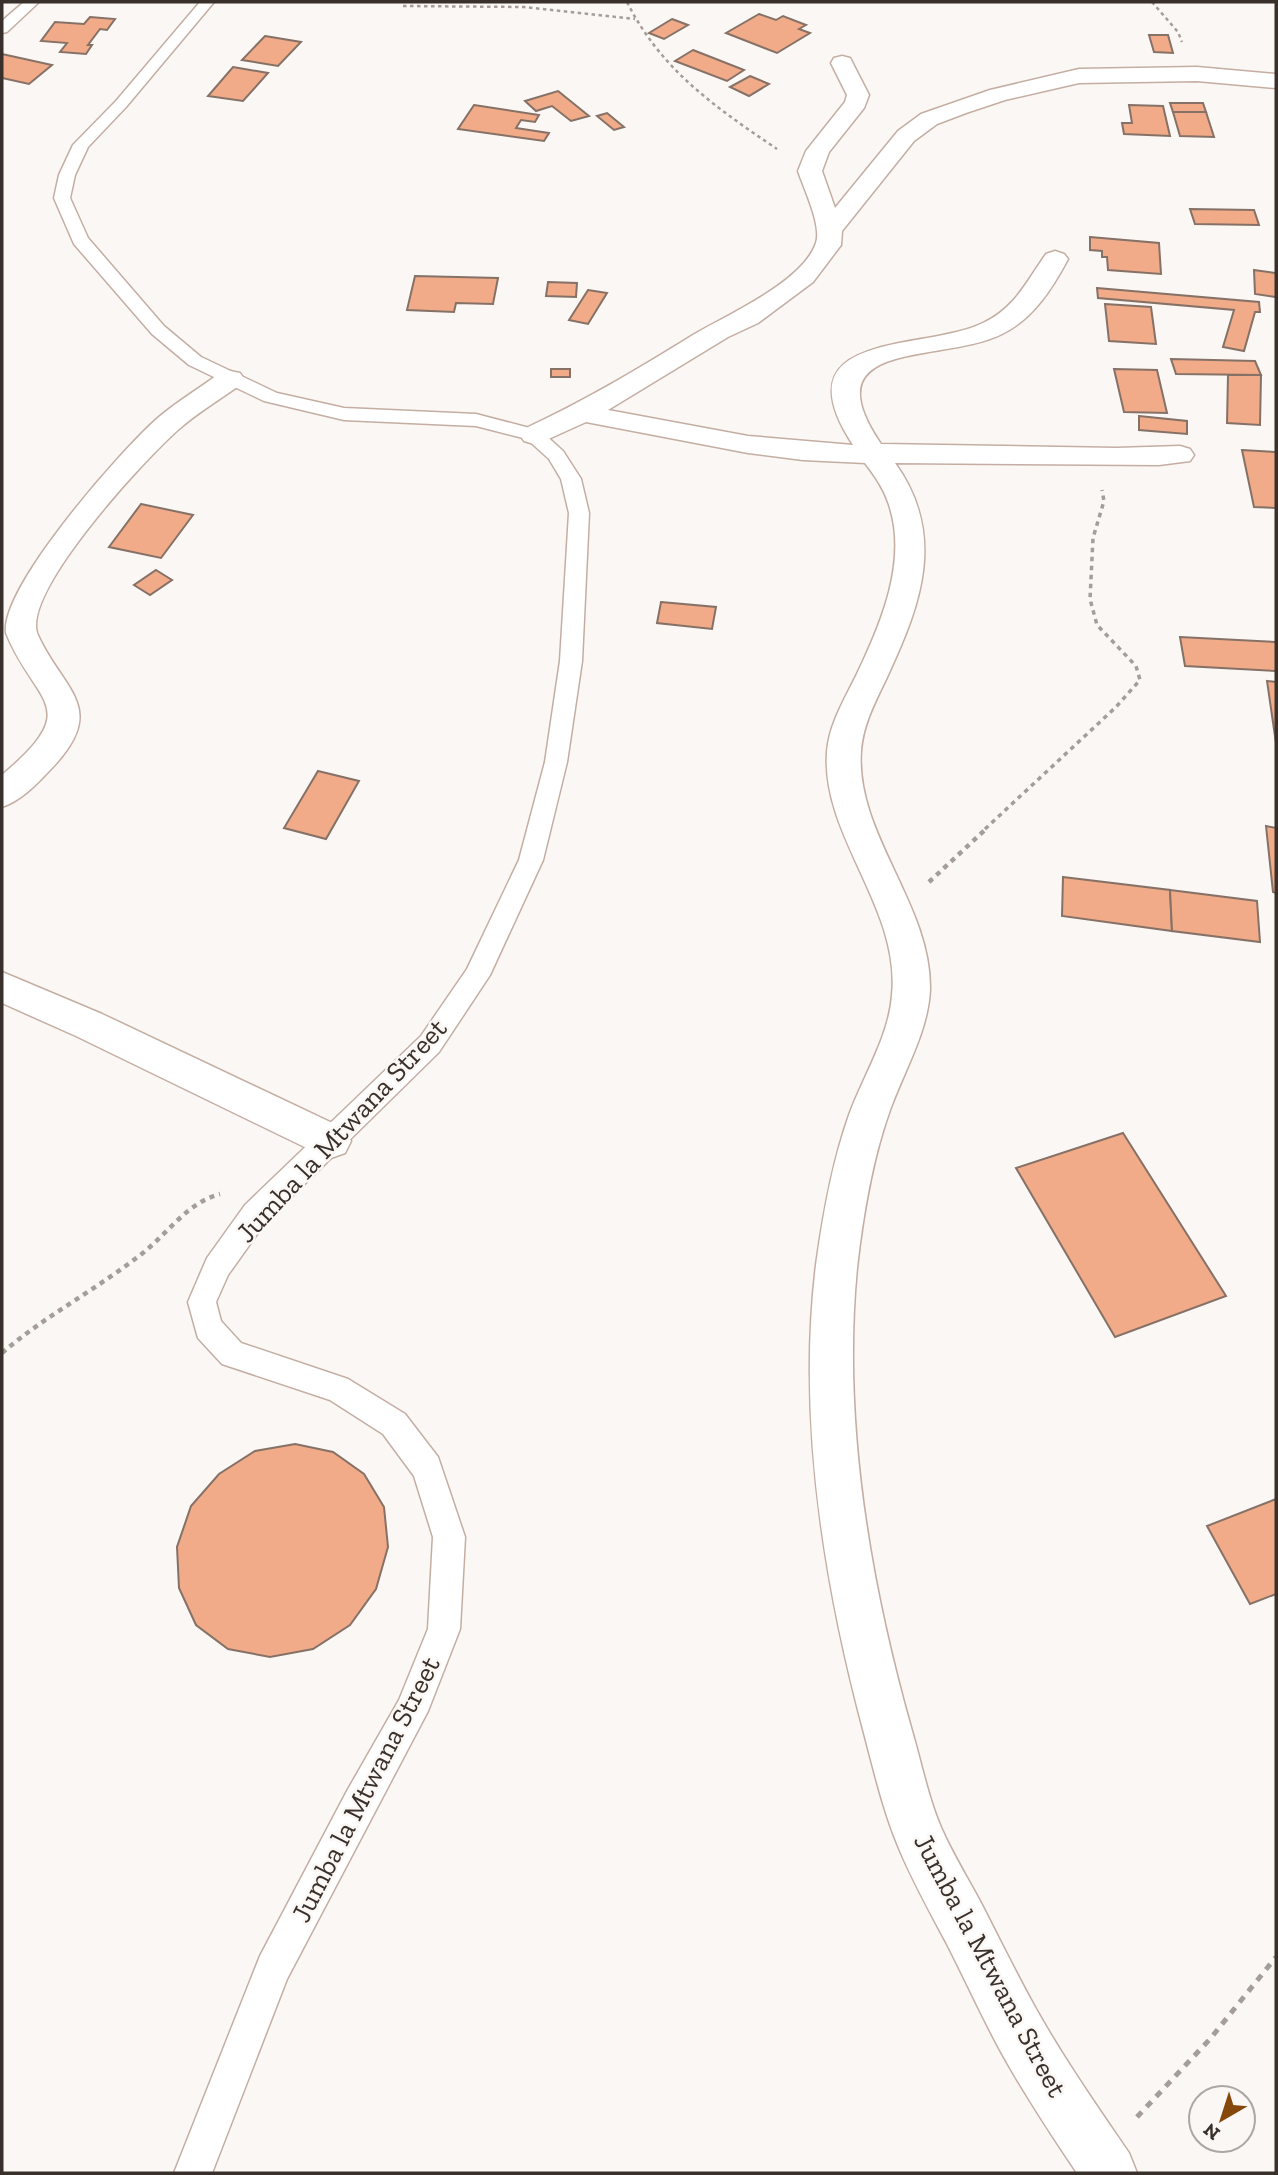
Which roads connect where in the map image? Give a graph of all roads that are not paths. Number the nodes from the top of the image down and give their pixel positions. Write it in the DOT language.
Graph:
graph roads {
  1 [pos="32,2"];
  2 [pos="207,2"];
  3 [pos="2,29"];
  4 [pos="842,63"];
  5 [pos="1276,81"];
  6 [pos="830,230"];
  7 [pos="1055,259"];
  8 [pos="230,379"];
  9 [pos="583,413"];
  10 [pos="534,435"];
  11 [pos="873,455"];
  12 [pos="1180,455"];
  13 [pos="2,794"];
  14 [pos="2,987"];
  15 [pos="331,1141"];
  16 [pos="1104,2164"];
  17 [pos="193,2173"];
  1 -- 3 [label="lane"];
  2 -- 8 [label="lane"];
  4 -- 6 [label="street"];
  5 -- 6 [label="street"];
  6 -- 9 [label="street"];
  7 -- 11 [label="street, Jumba la Mtwana Street"];
  8 -- 10 [label="lane"];
  8 -- 13 [label="street"];
  9 -- 10 [label="street"];
  9 -- 11 [label="street"];
  10 -- 15 [label="lane, Jumba la Mtwana Street"];
  11 -- 12 [label="street"];
  11 -- 16 [label="street, Jumba la Mtwana Street"];
  14 -- 15 [label="street"];
  15 -- 17 [label="lane, Jumba la Mtwana Street"];
}
